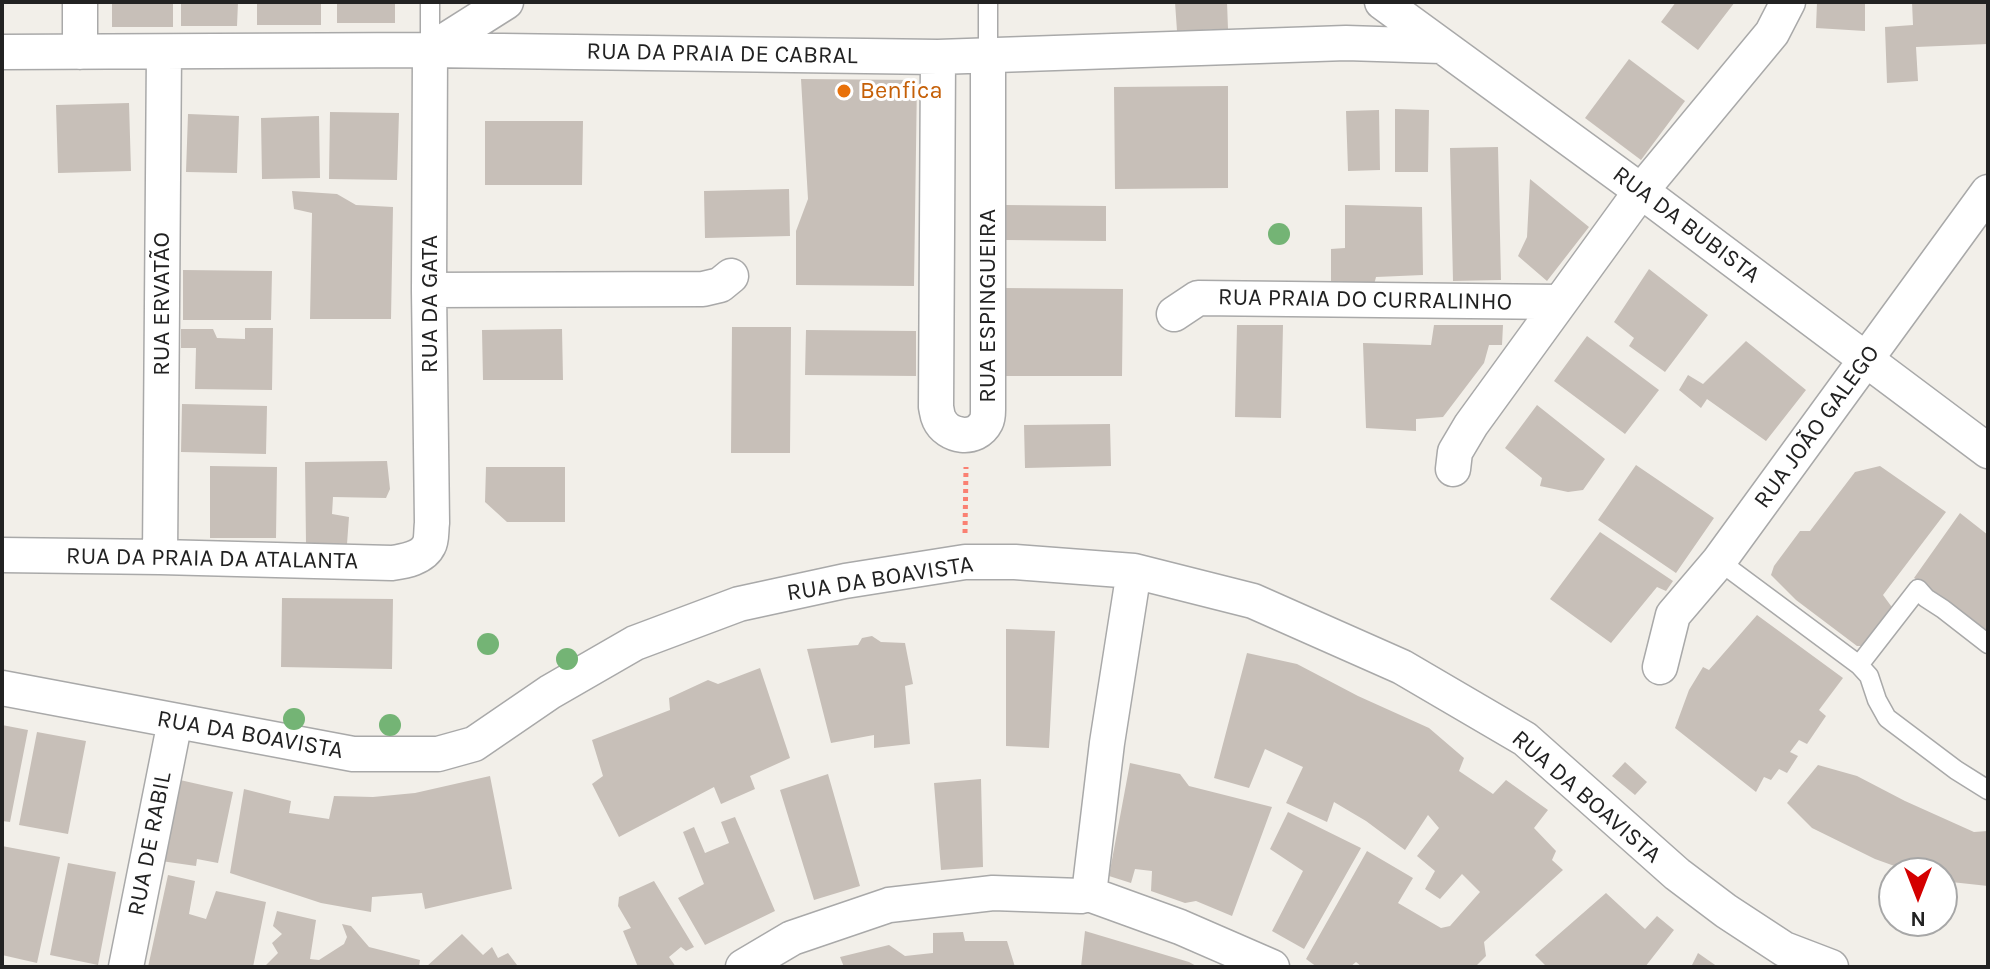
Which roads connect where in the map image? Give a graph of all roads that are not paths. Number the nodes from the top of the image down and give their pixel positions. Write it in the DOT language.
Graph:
graph roads {
  1 [pos="80,2"];
  2 [pos="430,2"];
  3 [pos="506,2"];
  4 [pos="988,2"];
  5 [pos="1382,2"];
  6 [pos="1788,2"];
  7 [pos="1442,46"];
  8 [pos="430,50"];
  9 [pos="2,52"];
  10 [pos="80,52"];
  11 [pos="164,52"];
  12 [pos="938,57"];
  13 [pos="988,57"];
  14 [pos="1641,191"];
  15 [pos="1988,192"];
  16 [pos="731,276"];
  17 [pos="429,290"];
  18 [pos="1560,302"];
  19 [pos="1174,314"];
  20 [pos="1866,359"];
  21 [pos="1988,451"];
  22 [pos="1453,469"];
  23 [pos="419,554"];
  24 [pos="2,555"];
  25 [pos="160,557"];
  26 [pos="1719,561"];
  27 [pos="1134,571"];
  28 [pos="1988,644"];
  29 [pos="1859,665"];
  30 [pos="1660,667"];
  31 [pos="2,688"];
  32 [pos="175,721"];
  33 [pos="1988,790"];
  34 [pos="1089,894"];
  35 [pos="126,967"];
  36 [pos="743,967"];
  37 [pos="1272,967"];
  38 [pos="1831,967"];
  1 -- 10 [label="street"];
  2 -- 8 [label="lane"];
  3 -- 8 [label="street"];
  4 -- 13 [label="lane"];
  5 -- 7 [label="street, RUA DA BUBISTA"];
  6 -- 14 [label="street"];
  7 -- 13 [label="street, RUA DA PRAIA DE CABRAL"];
  7 -- 14 [label="street, RUA DA BUBISTA"];
  8 -- 11 [label="street, RUA DA PRAIA DE CABRAL"];
  8 -- 12 [label="street, RUA DA PRAIA DE CABRAL"];
  8 -- 17 [label="street, RUA DA GATA"];
  9 -- 10 [label="street, RUA DA PRAIA DE CABRAL"];
  10 -- 11 [label="street, RUA DA PRAIA DE CABRAL"];
  11 -- 25 [label="street, RUA ERVATÃO"];
  12 -- 13 [label="street, RUA DA PRAIA DE CABRAL"];
  12 -- 13 [label="street, RUA ESPINGUEIRA"];
  14 -- 18 [label="street"];
  14 -- 20 [label="street, RUA DA BUBISTA"];
  15 -- 20 [label="street, RUA JOÃO GALEGO"];
  16 -- 17 [label="street"];
  17 -- 23 [label="street, RUA DA GATA"];
  18 -- 19 [label="street, RUA PRAIA DO CURRALINHO"];
  18 -- 22 [label="street"];
  20 -- 21 [label="street, RUA DA BUBISTA"];
  20 -- 26 [label="street, RUA JOÃO GALEGO"];
  23 -- 25 [label="street, RUA DA PRAIA DA ATALANTA"];
  24 -- 25 [label="street, RUA DA PRAIA DA ATALANTA"];
  26 -- 29 [label="lane"];
  26 -- 30 [label="street, RUA JOÃO GALEGO"];
  27 -- 32 [label="street, RUA DA BOAVISTA"];
  27 -- 34 [label="street"];
  27 -- 38 [label="street, RUA DA BOAVISTA"];
  28 -- 29 [label="lane"];
  29 -- 33 [label="lane"];
  31 -- 32 [label="street, RUA DA BOAVISTA"];
  32 -- 35 [label="street, RUA DE RABIL"];
  34 -- 36 [label="street"];
  34 -- 37 [label="street"];
}
